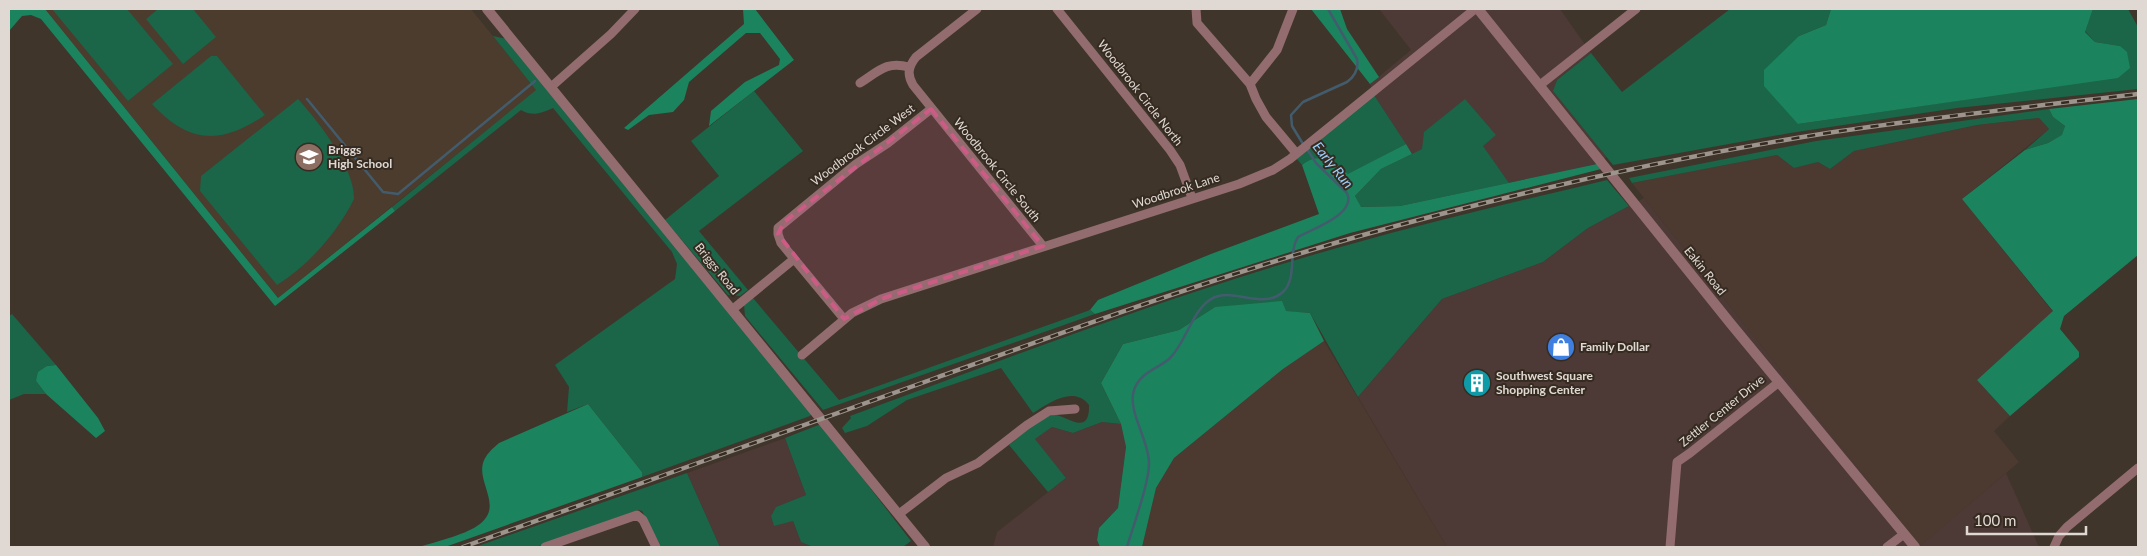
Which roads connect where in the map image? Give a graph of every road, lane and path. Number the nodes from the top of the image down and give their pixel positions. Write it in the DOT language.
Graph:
graph roads {
  1 [pos="487,9"];
  2 [pos="635,9"];
  3 [pos="977,9"];
  4 [pos="1057,9"];
  5 [pos="1196,9"];
  6 [pos="1293,9"];
  7 [pos="1476,9"];
  8 [pos="1636,9"];
  9 [pos="909,68"];
  10 [pos="860,83"];
  11 [pos="1250,84"];
  12 [pos="1540,85"];
  13 [pos="551,87"];
  14 [pos="931,108"];
  15 [pos="1302,148"];
  16 [pos="1192,198"];
  17 [pos="1043,246"];
  18 [pos="794,259"];
  19 [pos="733,309"];
  20 [pos="844,319"];
  21 [pos="802,355"];
  22 [pos="1778,382"];
  23 [pos="1075,409"];
  24 [pos="2138,468"];
  25 [pos="899,514"];
  26 [pos="1904,534"];
  27 [pos="546,547"];
  28 [pos="656,547"];
  29 [pos="925,547"];
  30 [pos="1670,547"];
  31 [pos="1887,547"];
  32 [pos="1914,547"];
  33 [pos="2054,547"];
  1 -- 13 [label="street, Briggs Road"];
  2 -- 13 [label="street"];
  3 -- 9 [label="street"];
  4 -- 16 [label="street, Woodbrook Circle North"];
  5 -- 11 [label="street"];
  6 -- 11 [label="street"];
  7 -- 12 [label="street, Eakin Road"];
  7 -- 15 [label="street, Woodbrook Lane"];
  8 -- 12 [label="street"];
  9 -- 10 [label="street"];
  9 -- 14 [label="street, Woodbrook Circle West"];
  11 -- 15 [label="street"];
  12 -- 22 [label="street, Eakin Road"];
  13 -- 19 [label="street, Briggs Road"];
  14 -- 17 [label="street, Woodbrook Circle South"];
  14 -- 18 [label="street, Woodbrook Circle West"];
  15 -- 16 [label="street, Woodbrook Lane"];
  16 -- 17 [label="street, Woodbrook Lane"];
  17 -- 20 [label="street, Woodbrook Lane"];
  18 -- 19 [label="street"];
  18 -- 20 [label="street"];
  19 -- 25 [label="street, Briggs Road"];
  20 -- 21 [label="street, Woodbrook Lane"];
  22 -- 26 [label="street, Eakin Road"];
  22 -- 30 [label="street, Zettler Center Drive"];
  23 -- 25 [label="street"];
  24 -- 33 [label="street"];
  25 -- 29 [label="street, Briggs Road"];
  26 -- 31 [label="street"];
  26 -- 32 [label="street, Eakin Road"];
  27 -- 28 [label="street"];
}
